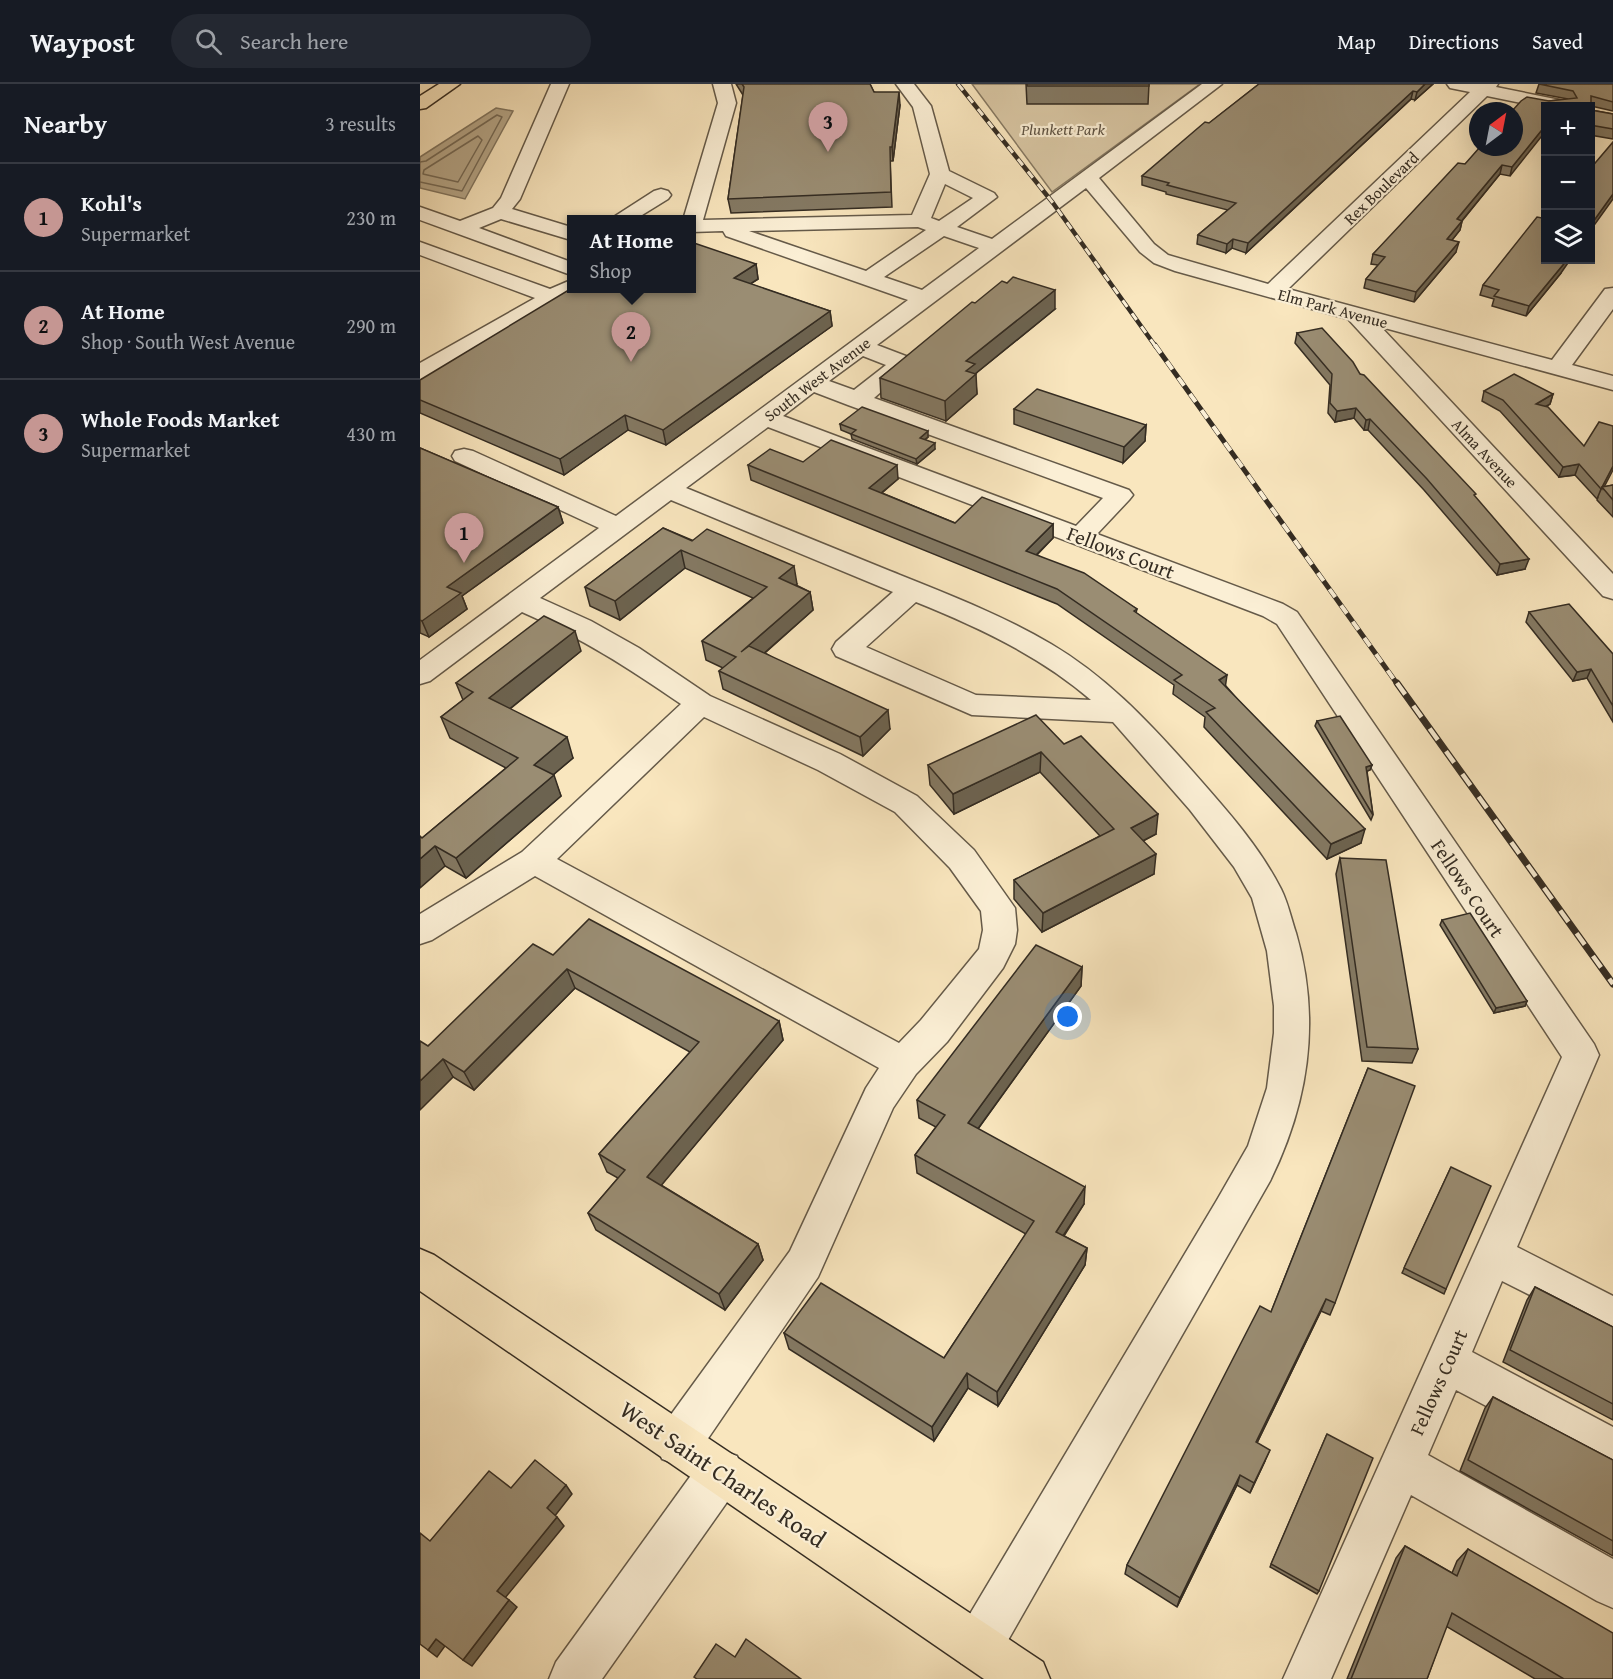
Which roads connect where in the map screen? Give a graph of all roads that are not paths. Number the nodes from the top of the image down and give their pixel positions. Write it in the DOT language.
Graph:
graph roads {
  1 [pos="452,84"];
  2 [pos="560,84"];
  3 [pos="722,84"];
  4 [pos="905,84"];
  5 [pos="1213,84"];
  6 [pos="1456,84"];
  7 [pos="1486,87"];
  8 [pos="1548,102"];
  9 [pos="420,104"];
  10 [pos="940,174"];
  11 [pos="1087,177"];
  12 [pos="661,195"];
  13 [pos="500,212"];
  14 [pos="420,213"];
  15 [pos="626,215"];
  16 [pos="694,215"];
  17 [pos="920,221"];
  18 [pos="714,225"];
  19 [pos="696,226"];
  20 [pos="460,228"];
  21 [pos="941,228"];
  22 [pos="567,233"];
  23 [pos="993,246"];
  24 [pos="420,248"];
  25 [pos="567,268"];
  26 [pos="867,279"];
  27 [pos="562,291"];
  28 [pos="1272,292"];
  29 [pos="1613,294"];
  30 [pos="923,298"];
  31 [pos="1357,315"];
  32 [pos="860,347"];
  33 [pos="1558,368"];
  34 [pos="420,374"];
  35 [pos="812,383"];
  36 [pos="1613,383"];
  37 [pos="856,400"];
  38 [pos="766,418"];
  39 [pos="464,456"];
  40 [pos="668,490"];
  41 [pos="619,527"];
  42 [pos="1080,537"];
  43 [pos="912,590"];
  44 [pos="1613,590"];
  45 [pos="520,600"];
  46 [pos="420,674"];
  47 [pos="700,703"];
  48 [pos="1119,712"];
  49 [pos="534,861"];
  50 [pos="420,931"];
  51 [pos="903,1063"];
  52 [pos="1493,1256"];
  53 [pos="420,1268"];
  54 [pos="1613,1317"];
  55 [pos="1447,1362"];
  56 [pos="678,1443"];
  57 [pos="1613,1451"];
  58 [pos="1402,1465"];
  59 [pos="721,1472"];
  60 [pos="1613,1585"];
  61 [pos="978,1646"];
  62 [pos="573,1679"];
  63 [pos="1026,1679"];
  64 [pos="1307,1679"];
  1 -- 9 [label="main road"];
  2 -- 13 [label="street"];
  3 -- 16 [label="street"];
  4 -- 10 [label="street"];
  5 -- 11 [label="street, South West Avenue"];
  6 -- 7 [label="street"];
  7 -- 8 [label="street"];
  7 -- 28 [label="street, Rex Boulevard"];
  10 -- 17 [label="street"];
  10 -- 21 [label="street"];
  11 -- 23 [label="street, South West Avenue"];
  11 -- 28 [label="street, Elm Park Avenue"];
  12 -- 15 [label="street"];
  13 -- 20 [label="street"];
  13 -- 22 [label="street"];
  14 -- 20 [label="street"];
  17 -- 18 [label="street"];
  17 -- 21 [label="street"];
  18 -- 19 [label="street"];
  18 -- 26 [label="street"];
  20 -- 25 [label="street"];
  21 -- 23 [label="street"];
  21 -- 26 [label="street"];
  23 -- 30 [label="street, South West Avenue"];
  24 -- 27 [label="street"];
  26 -- 30 [label="street"];
  27 -- 34 [label="street"];
  28 -- 31 [label="street, Elm Park Avenue"];
  29 -- 33 [label="street"];
  30 -- 32 [label="street, South West Avenue"];
  31 -- 33 [label="street, Elm Park Avenue"];
  31 -- 44 [label="street, Alma Avenue"];
  32 -- 35 [label="street, South West Avenue"];
  32 -- 37 [label="street"];
  33 -- 36 [label="street, Elm Park Avenue"];
  35 -- 37 [label="street"];
  35 -- 38 [label="street, South West Avenue"];
  37 -- 42 [label="street"];
  38 -- 40 [label="street, South West Avenue"];
  38 -- 42 [label="street, Fellows Court"];
  39 -- 41 [label="street"];
  40 -- 41 [label="street, South West Avenue"];
  40 -- 43 [label="street"];
  41 -- 45 [label="street, South West Avenue"];
  42 -- 52 [label="street, Fellows Court"];
  43 -- 48 [label="street"];
  43 -- 48 [label="street"];
  45 -- 46 [label="street, South West Avenue"];
  45 -- 47 [label="street"];
  47 -- 49 [label="street"];
  47 -- 51 [label="street"];
  48 -- 61 [label="street"];
  49 -- 50 [label="street"];
  49 -- 51 [label="street"];
  51 -- 56 [label="street"];
  52 -- 54 [label="street"];
  52 -- 55 [label="street, Fellows Court"];
  53 -- 56 [label="main road, West Saint Charles Road"];
  55 -- 57 [label="street"];
  55 -- 58 [label="street, Fellows Court"];
  56 -- 59 [label="main road, West Saint Charles Road"];
  58 -- 60 [label="street"];
  58 -- 64 [label="street, Fellows Court"];
  59 -- 61 [label="main road, West Saint Charles Road"];
  59 -- 62 [label="street"];
  61 -- 63 [label="main road, West Saint Charles Road"];
}
